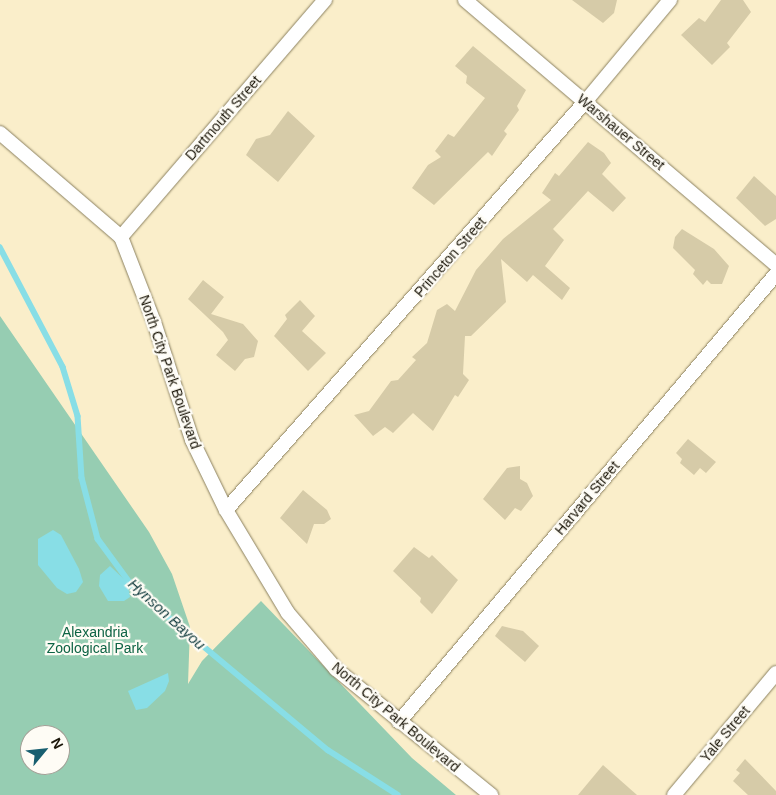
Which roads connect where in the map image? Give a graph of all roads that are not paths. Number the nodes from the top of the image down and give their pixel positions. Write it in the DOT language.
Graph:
graph roads {
  1 [pos="325,0"];
  2 [pos="465,0"];
  3 [pos="670,0"];
  4 [pos="586,102"];
  5 [pos="0,133"];
  6 [pos="121,236"];
  7 [pos="776,265"];
  8 [pos="776,274"];
  9 [pos="226,510"];
  10 [pos="776,673"];
  11 [pos="399,722"];
  12 [pos="491,795"];
  13 [pos="674,795"];
  1 -- 6 [label="street, Dartmouth Street"];
  2 -- 4 [label="street, Warshauer Street"];
  3 -- 4 [label="street, Princeton Street"];
  4 -- 7 [label="street, Warshauer Street"];
  4 -- 9 [label="street, Princeton Street"];
  5 -- 6 [label="street, North City Park Boulevard"];
  6 -- 9 [label="street, North City Park Boulevard"];
  8 -- 11 [label="street, Harvard Street"];
  9 -- 11 [label="street, North City Park Boulevard"];
  10 -- 13 [label="street, Yale Street"];
  11 -- 12 [label="street, North City Park Boulevard"];
}
